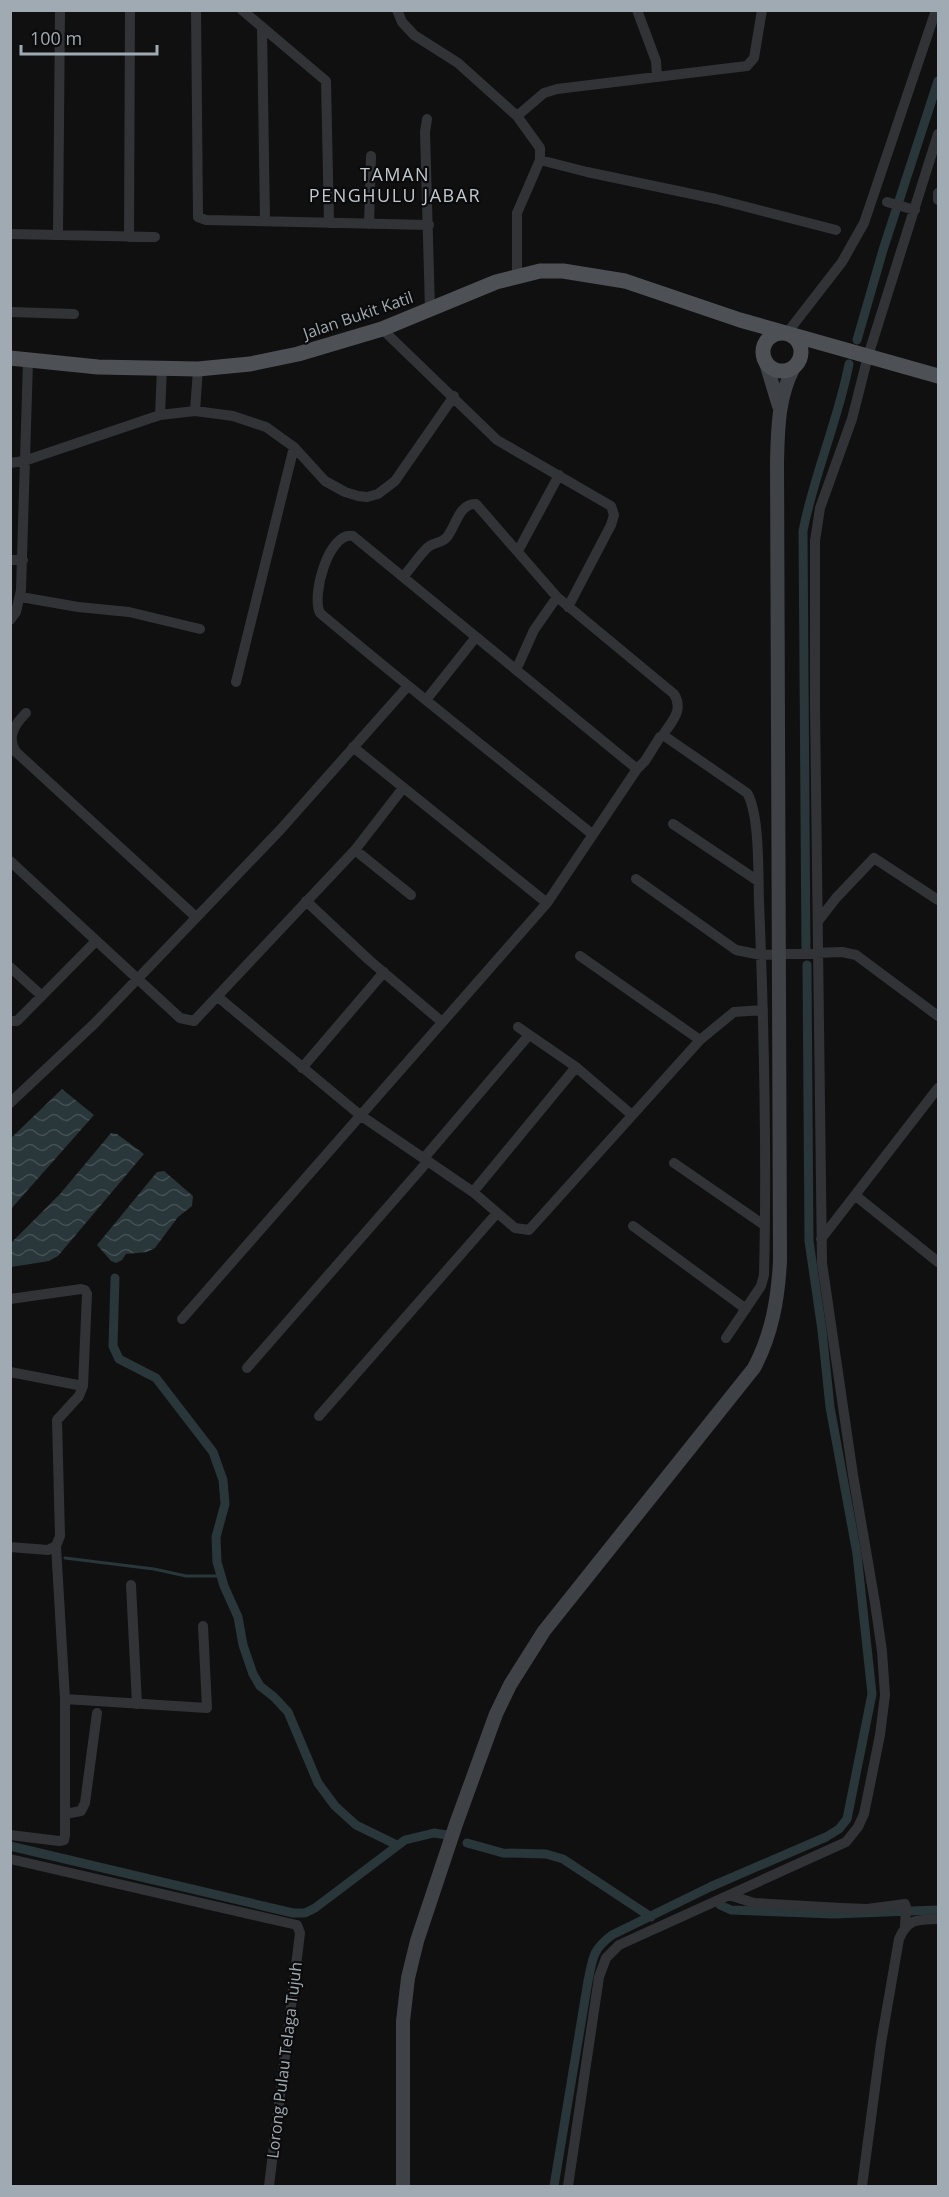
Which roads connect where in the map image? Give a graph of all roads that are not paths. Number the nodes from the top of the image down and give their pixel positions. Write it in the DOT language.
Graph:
graph roads {
  1 [pos="60,10"];
  2 [pos="130,10"];
  3 [pos="196,10"];
  4 [pos="242,10"];
  5 [pos="397,10"];
  6 [pos="637,10"];
  7 [pos="762,10"];
  8 [pos="936,10"];
  9 [pos="262,29"];
  10 [pos="657,77"];
  11 [pos="517,116"];
  12 [pos="427,119"];
  13 [pos="939,134"];
  14 [pos="371,156"];
  15 [pos="540,160"];
  16 [pos="939,192"];
  17 [pos="939,200"];
  18 [pos="887,202"];
  19 [pos="915,210"];
  20 [pos="265,221"];
  21 [pos="329,223"];
  22 [pos="369,224"];
  23 [pos="429,225"];
  24 [pos="836,230"];
  25 [pos="10,234"];
  26 [pos="58,235"];
  27 [pos="129,237"];
  28 [pos="155,237"];
  29 [pos="517,277"];
  30 [pos="430,309"];
  31 [pos="10,312"];
  32 [pos="74,314"];
  33 [pos="740,320"];
  34 [pos="382,329"];
  35 [pos="787,333"];
  36 [pos="835,347"];
  37 [pos="868,356"];
  38 [pos="10,358"];
  39 [pos="765,360"];
  40 [pos="28,361"];
  41 [pos="796,364"];
  42 [pos="162,368"];
  43 [pos="198,369"];
  44 [pos="939,376"];
  45 [pos="454,396"];
  46 [pos="779,408"];
  47 [pos="195,411"];
  48 [pos="160,415"];
  49 [pos="294,447"];
  50 [pos="24,461"];
  51 [pos="10,463"];
  52 [pos="559,475"];
  53 [pos="518,551"];
  54 [pos="10,560"];
  55 [pos="23,560"];
  56 [pos="403,577"];
  57 [pos="21,597"];
  58 [pos="557,597"];
  59 [pos="568,607"];
  60 [pos="10,620"];
  61 [pos="200,629"];
  62 [pos="476,637"];
  63 [pos="516,670"];
  64 [pos="236,682"];
  65 [pos="407,687"];
  66 [pos="426,700"];
  67 [pos="26,713"];
  68 [pos="663,735"];
  69 [pos="353,747"];
  70 [pos="637,769"];
  71 [pos="403,788"];
  72 [pos="673,824"];
  73 [pos="592,834"];
  74 [pos="355,850"];
  75 [pos="10,861"];
  76 [pos="636,879"];
  77 [pos="758,881"];
  78 [pos="411,895"];
  79 [pos="939,900"];
  80 [pos="306,901"];
  81 [pos="547,903"];
  82 [pos="196,916"];
  83 [pos="819,920"];
  84 [pos="96,941"];
  85 [pos="819,953"];
  86 [pos="778,954"];
  87 [pos="761,955"];
  88 [pos="580,956"];
  89 [pos="10,967"];
  90 [pos="384,972"];
  91 [pos="137,979"];
  92 [pos="42,996"];
  93 [pos="218,997"];
  94 [pos="763,1010"];
  95 [pos="939,1017"];
  96 [pos="12,1021"];
  97 [pos="442,1022"];
  98 [pos="518,1028"];
  99 [pos="529,1035"];
  100 [pos="700,1040"];
  101 [pos="576,1067"];
  102 [pos="302,1068"];
  103 [pos="939,1088"];
  104 [pos="10,1102"];
  105 [pos="632,1115"];
  106 [pos="360,1116"];
  107 [pos="426,1160"];
  108 [pos="674,1163"];
  109 [pos="473,1192"];
  110 [pos="856,1196"];
  111 [pos="497,1213"];
  112 [pos="764,1225"];
  113 [pos="633,1226"];
  114 [pos="821,1239"];
  115 [pos="939,1262"];
  116 [pos="10,1299"];
  117 [pos="746,1309"];
  118 [pos="182,1319"];
  119 [pos="726,1338"];
  120 [pos="247,1368"];
  121 [pos="10,1372"];
  122 [pos="83,1386"];
  123 [pos="319,1416"];
  124 [pos="56,1546"];
  125 [pos="10,1547"];
  126 [pos="131,1585"];
  127 [pos="203,1626"];
  128 [pos="65,1700"];
  129 [pos="137,1704"];
  130 [pos="97,1713"];
  131 [pos="65,1814"];
  132 [pos="10,1834"];
  133 [pos="10,1859"];
  134 [pos="729,1895"];
  135 [pos="939,1919"];
  136 [pos="905,1924"];
  137 [pos="269,2187"];
  138 [pos="403,2187"];
  139 [pos="568,2187"];
  140 [pos="862,2187"];
  1 -- 26 [label="street"];
  2 -- 27 [label="street"];
  3 -- 20 [label="street"];
  4 -- 9 [label="street"];
  5 -- 11 [label="street"];
  6 -- 10 [label="street"];
  7 -- 10 [label="street"];
  8 -- 35 [label="street"];
  9 -- 20 [label="street"];
  9 -- 21 [label="street"];
  10 -- 11 [label="street"];
  11 -- 15 [label="street"];
  12 -- 23 [label="street"];
  13 -- 19 [label="street"];
  14 -- 22 [label="street"];
  15 -- 24 [label="street"];
  15 -- 29 [label="street"];
  16 -- 17 [label="street"];
  18 -- 19 [label="street"];
  19 -- 37 [label="street"];
  20 -- 21 [label="street"];
  21 -- 22 [label="street"];
  22 -- 23 [label="street"];
  23 -- 30 [label="street"];
  25 -- 26 [label="street"];
  26 -- 27 [label="street"];
  27 -- 28 [label="street"];
  29 -- 30 [label="main road, Jalan Bukit Katil"];
  29 -- 33 [label="main road, Jalan Bukit Katil"];
  30 -- 34 [label="main road, Jalan Bukit Katil"];
  31 -- 32 [label="street"];
  33 -- 35 [label="main road, Jalan Bukit Katil"];
  33 -- 39 [label="main road"];
  34 -- 43 [label="main road, Jalan Bukit Katil"];
  34 -- 45 [label="street"];
  35 -- 36 [label="main road, Jalan Bukit Katil"];
  35 -- 39 [label="main road"];
  35 -- 41 [label="main road"];
  36 -- 37 [label="main road"];
  36 -- 41 [label="main road"];
  37 -- 44 [label="main road"];
  37 -- 83 [label="street"];
  38 -- 40 [label="main road, Jalan Bukit Katil"];
  39 -- 41 [label="main road"];
  39 -- 46 [label="main road"];
  40 -- 42 [label="main road, Jalan Bukit Katil"];
  40 -- 50 [label="street"];
  41 -- 46 [label="main road"];
  42 -- 43 [label="main road, Jalan Bukit Katil"];
  42 -- 48 [label="street"];
  43 -- 47 [label="street"];
  45 -- 49 [label="street"];
  45 -- 52 [label="street"];
  46 -- 86 [label="main road"];
  47 -- 48 [label="street"];
  47 -- 49 [label="street"];
  48 -- 50 [label="street"];
  49 -- 64 [label="street"];
  50 -- 51 [label="street"];
  50 -- 55 [label="street"];
  52 -- 53 [label="street"];
  52 -- 59 [label="street"];
  53 -- 56 [label="street"];
  53 -- 58 [label="street"];
  54 -- 55 [label="street"];
  55 -- 57 [label="street"];
  56 -- 62 [label="street"];
  56 -- 65 [label="street"];
  57 -- 60 [label="street"];
  57 -- 61 [label="street"];
  58 -- 59 [label="street"];
  58 -- 63 [label="street"];
  59 -- 68 [label="street"];
  62 -- 63 [label="street"];
  62 -- 66 [label="street"];
  63 -- 70 [label="street"];
  65 -- 66 [label="street"];
  65 -- 69 [label="street"];
  66 -- 73 [label="street"];
  67 -- 82 [label="street"];
  68 -- 70 [label="street"];
  68 -- 77 [label="street"];
  69 -- 71 [label="street"];
  69 -- 82 [label="street"];
  70 -- 73 [label="street"];
  71 -- 74 [label="street"];
  71 -- 81 [label="street"];
  72 -- 77 [label="street"];
  73 -- 81 [label="street"];
  74 -- 78 [label="street"];
  74 -- 80 [label="street"];
  75 -- 84 [label="street"];
  76 -- 87 [label="street"];
  77 -- 87 [label="street"];
  79 -- 83 [label="street"];
  80 -- 90 [label="street"];
  80 -- 93 [label="street"];
  81 -- 97 [label="street"];
  82 -- 91 [label="street"];
  83 -- 85 [label="street"];
  84 -- 91 [label="street"];
  84 -- 92 [label="street"];
  85 -- 86 [label="street"];
  85 -- 95 [label="street"];
  85 -- 114 [label="street"];
  86 -- 87 [label="street"];
  86 -- 138 [label="main road"];
  87 -- 94 [label="street"];
  88 -- 100 [label="street"];
  89 -- 92 [label="street"];
  90 -- 97 [label="street"];
  90 -- 102 [label="street"];
  91 -- 93 [label="street"];
  91 -- 104 [label="street"];
  92 -- 96 [label="street"];
  93 -- 102 [label="street"];
  94 -- 100 [label="street"];
  94 -- 112 [label="street"];
  97 -- 106 [label="street"];
  98 -- 99 [label="street"];
  99 -- 101 [label="street"];
  99 -- 107 [label="street"];
  100 -- 105 [label="street"];
  101 -- 105 [label="street"];
  101 -- 109 [label="street"];
  102 -- 106 [label="street"];
  103 -- 110 [label="street"];
  105 -- 111 [label="street"];
  106 -- 107 [label="street"];
  106 -- 118 [label="street"];
  107 -- 109 [label="street"];
  107 -- 120 [label="street"];
  108 -- 112 [label="street"];
  109 -- 111 [label="street"];
  110 -- 114 [label="street"];
  110 -- 115 [label="street"];
  111 -- 123 [label="street"];
  112 -- 117 [label="street"];
  113 -- 117 [label="street"];
  114 -- 134 [label="street"];
  116 -- 122 [label="street"];
  117 -- 119 [label="street"];
  121 -- 122 [label="street"];
  122 -- 124 [label="street"];
  124 -- 125 [label="street"];
  124 -- 128 [label="street"];
  126 -- 129 [label="street"];
  127 -- 129 [label="street"];
  128 -- 129 [label="street"];
  128 -- 131 [label="street"];
  130 -- 131 [label="street"];
  131 -- 132 [label="street"];
  133 -- 137 [label="street, Lorong Pulau Telaga Tujuh"];
  134 -- 136 [label="street"];
  134 -- 139 [label="street"];
  135 -- 136 [label="street"];
  136 -- 140 [label="street"];
}
